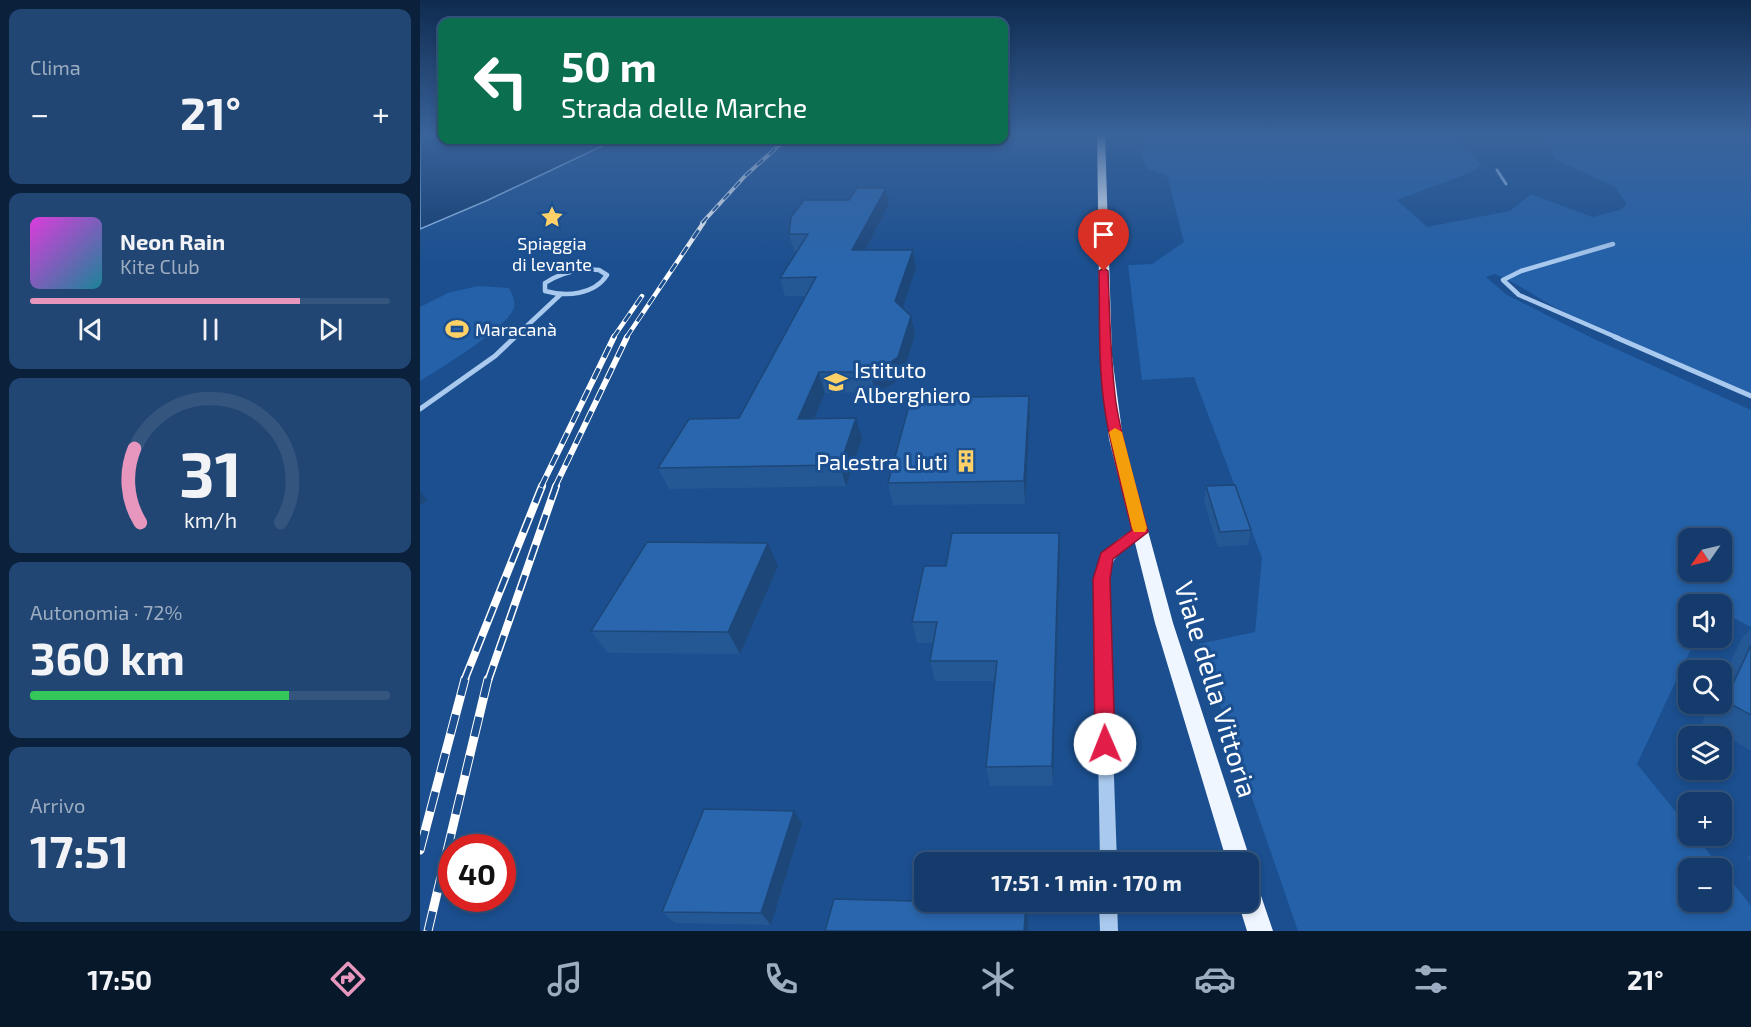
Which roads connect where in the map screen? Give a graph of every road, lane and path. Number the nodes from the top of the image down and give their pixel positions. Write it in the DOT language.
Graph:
graph roads {
  1 [pos="1102,177"];
  2 [pos="1501,177"];
  3 [pos="1506,184"];
  4 [pos="1613,244"];
  5 [pos="561,294"];
  6 [pos="1751,396"];
  7 [pos="420,409"];
  8 [pos="1140,532"];
  9 [pos="1108,852"];
  10 [pos="1236,852"];
  11 [pos="1108,912"];
  12 [pos="1254,912"];
  13 [pos="1109,931"];
  14 [pos="1260,931"];
  1 -- 8 [label="main road, Viale della Vittoria"];
  2 -- 3 [label="street"];
  4 -- 6 [label="street"];
  5 -- 5 [label="street"];
  5 -- 7 [label="street"];
  8 -- 9 [label="street"];
  8 -- 10 [label="main road, Viale della Vittoria"];
  11 -- 13 [label="street"];
  12 -- 14 [label="main road"];
}
